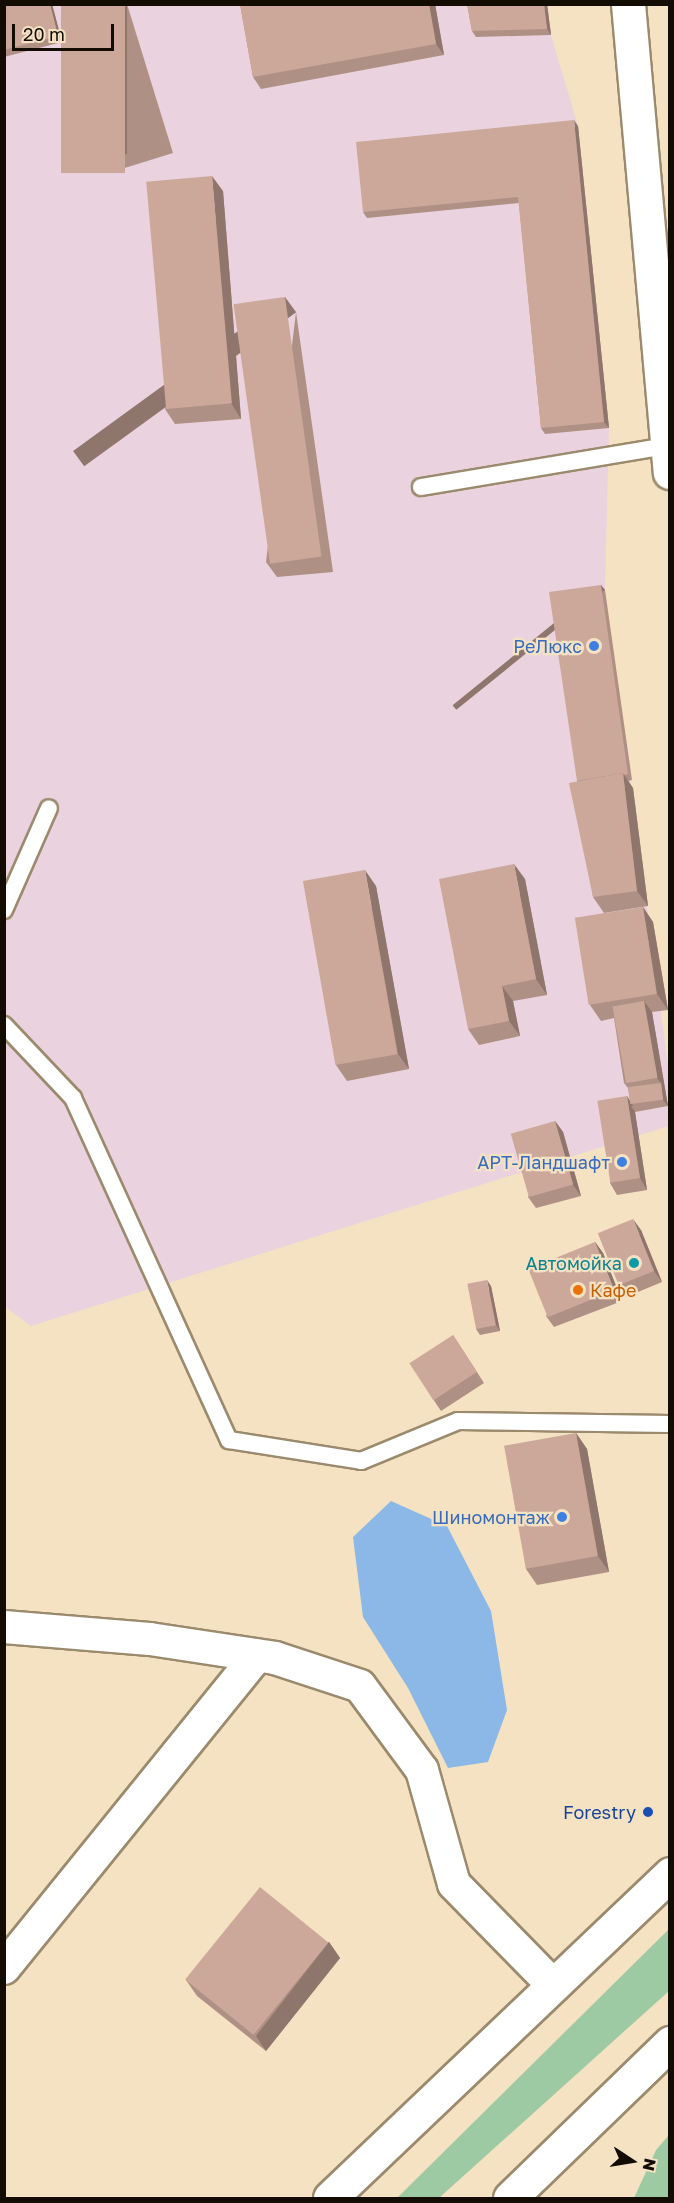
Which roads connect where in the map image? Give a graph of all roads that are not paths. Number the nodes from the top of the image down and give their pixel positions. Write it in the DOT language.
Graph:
graph roads {
  1 [pos="628,4"];
  2 [pos="667,440"];
  3 [pos="421,487"];
  4 [pos="49,808"];
  5 [pos="4,910"];
  6 [pos="4,1025"];
  7 [pos="669,1424"];
  8 [pos="4,1627"];
  9 [pos="257,1656"];
  10 [pos="669,1874"];
  11 [pos="4,1968"];
  12 [pos="554,1986"];
  13 [pos="669,2043"];
  14 [pos="330,2199"];
  15 [pos="510,2199"];
  1 -- 2 [label="main road"];
  2 -- 3 [label="lane"];
  4 -- 5 [label="lane"];
  6 -- 7 [label="lane"];
  8 -- 9 [label="street"];
  9 -- 11 [label="street"];
  9 -- 12 [label="street"];
  10 -- 12 [label="main road"];
  12 -- 14 [label="main road"];
  13 -- 15 [label="main road"];
}
